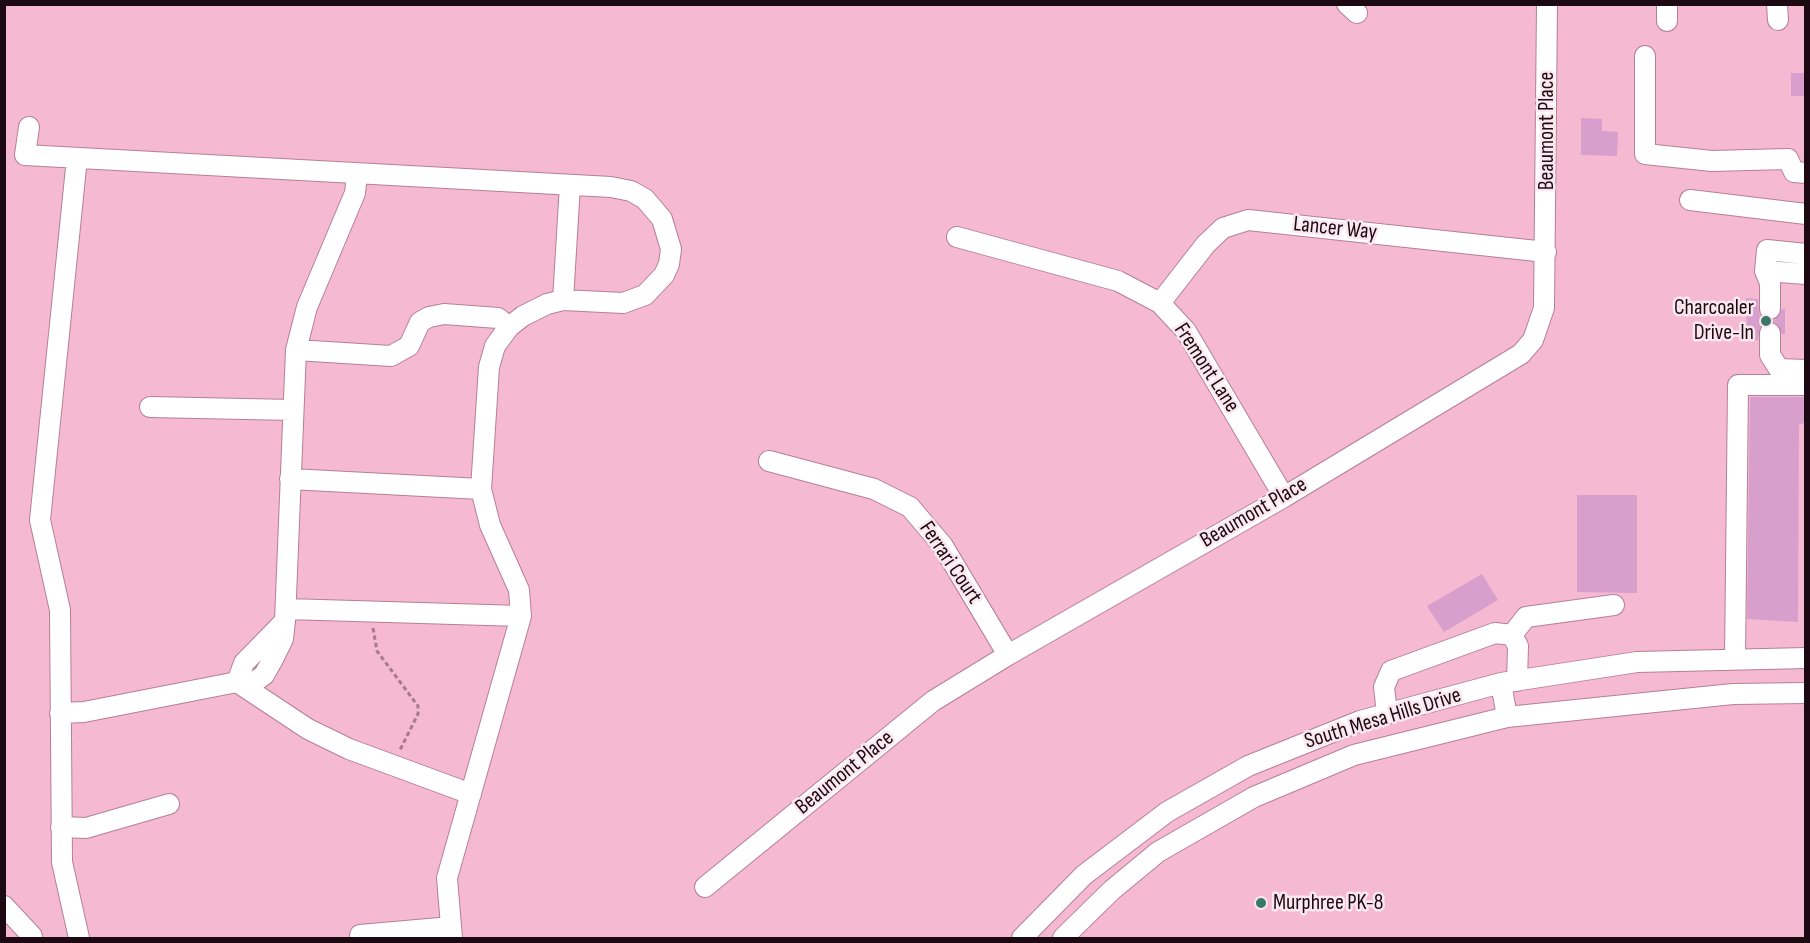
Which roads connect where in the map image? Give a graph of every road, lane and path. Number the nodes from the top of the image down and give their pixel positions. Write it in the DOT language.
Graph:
graph roads {
  1 [pos="1547,4"];
  2 [pos="1645,56"];
  3 [pos="28,128"];
  4 [pos="77,158"];
  5 [pos="1806,173"];
  6 [pos="357,174"];
  7 [pos="570,185"];
  8 [pos="1690,200"];
  9 [pos="1806,214"];
  10 [pos="957,237"];
  11 [pos="1546,252"];
  12 [pos="1806,254"];
  13 [pos="1765,271"];
  14 [pos="1806,274"];
  15 [pos="563,300"];
  16 [pos="1160,303"];
  17 [pos="1770,309"];
  18 [pos="509,327"];
  19 [pos="1770,333"];
  20 [pos="296,350"];
  21 [pos="1806,370"];
  22 [pos="1806,385"];
  23 [pos="150,407"];
  24 [pos="293,410"];
  25 [pos="769,461"];
  26 [pos="290,479"];
  27 [pos="481,489"];
  28 [pos="1284,497"];
  29 [pos="1614,605"];
  30 [pos="374,612"];
  31 [pos="286,615"];
  32 [pos="521,616"];
  33 [pos="1512,635"];
  34 [pos="1008,655"];
  35 [pos="1806,658"];
  36 [pos="1735,659"];
  37 [pos="237,682"];
  38 [pos="1509,682"];
  39 [pos="1806,693"];
  40 [pos="60,713"];
  41 [pos="1387,714"];
  42 [pos="1507,717"];
  43 [pos="393,765"];
  44 [pos="471,794"];
  45 [pos="169,804"];
  46 [pos="61,827"];
  47 [pos="705,887"];
  48 [pos="4,906"];
  49 [pos="452,933"];
  50 [pos="360,935"];
  51 [pos="32,936"];
  52 [pos="79,939"];
  53 [pos="1022,939"];
  54 [pos="1063,939"];
  1 -- 11 [label="street, Beaumont Place"];
  2 -- 5 [label="street"];
  3 -- 4 [label="street"];
  4 -- 6 [label="street"];
  4 -- 40 [label="street"];
  6 -- 7 [label="street"];
  6 -- 20 [label="street"];
  7 -- 15 [label="street"];
  7 -- 15 [label="street"];
  8 -- 9 [label="street"];
  10 -- 16 [label="street, Fremont Lane"];
  11 -- 16 [label="street, Lancer Way"];
  11 -- 28 [label="street, Beaumont Place"];
  12 -- 13 [label="street"];
  13 -- 14 [label="street"];
  13 -- 17 [label="street"];
  15 -- 18 [label="street"];
  16 -- 28 [label="street, Fremont Lane"];
  18 -- 20 [label="street"];
  18 -- 27 [label="street"];
  19 -- 21 [label="street"];
  20 -- 24 [label="street"];
  22 -- 36 [label="street"];
  23 -- 24 [label="street"];
  24 -- 26 [label="street"];
  25 -- 34 [label="street, Ferrari Court"];
  26 -- 27 [label="street"];
  26 -- 31 [label="street"];
  27 -- 32 [label="street"];
  28 -- 34 [label="street, Beaumont Place"];
  29 -- 33 [label="street"];
  30 -- 31 [label="street"];
  30 -- 32 [label="street"];
  30 -- 43 [label="path"];
  31 -- 37 [label="street"];
  32 -- 44 [label="street"];
  33 -- 38 [label="street"];
  33 -- 41 [label="street"];
  34 -- 47 [label="street, Beaumont Place"];
  35 -- 36 [label="street, South Mesa Hills Drive"];
  36 -- 38 [label="street, South Mesa Hills Drive"];
  37 -- 40 [label="street"];
  37 -- 43 [label="street"];
  38 -- 41 [label="street, South Mesa Hills Drive"];
  38 -- 42 [label="street"];
  39 -- 42 [label="street, South Mesa Hills Drive"];
  40 -- 46 [label="street"];
  41 -- 53 [label="street, South Mesa Hills Drive"];
  42 -- 54 [label="street, South Mesa Hills Drive"];
  43 -- 44 [label="street"];
  44 -- 49 [label="street"];
  45 -- 46 [label="street"];
  46 -- 52 [label="street"];
  48 -- 51 [label="street"];
  49 -- 50 [label="street"];
}
